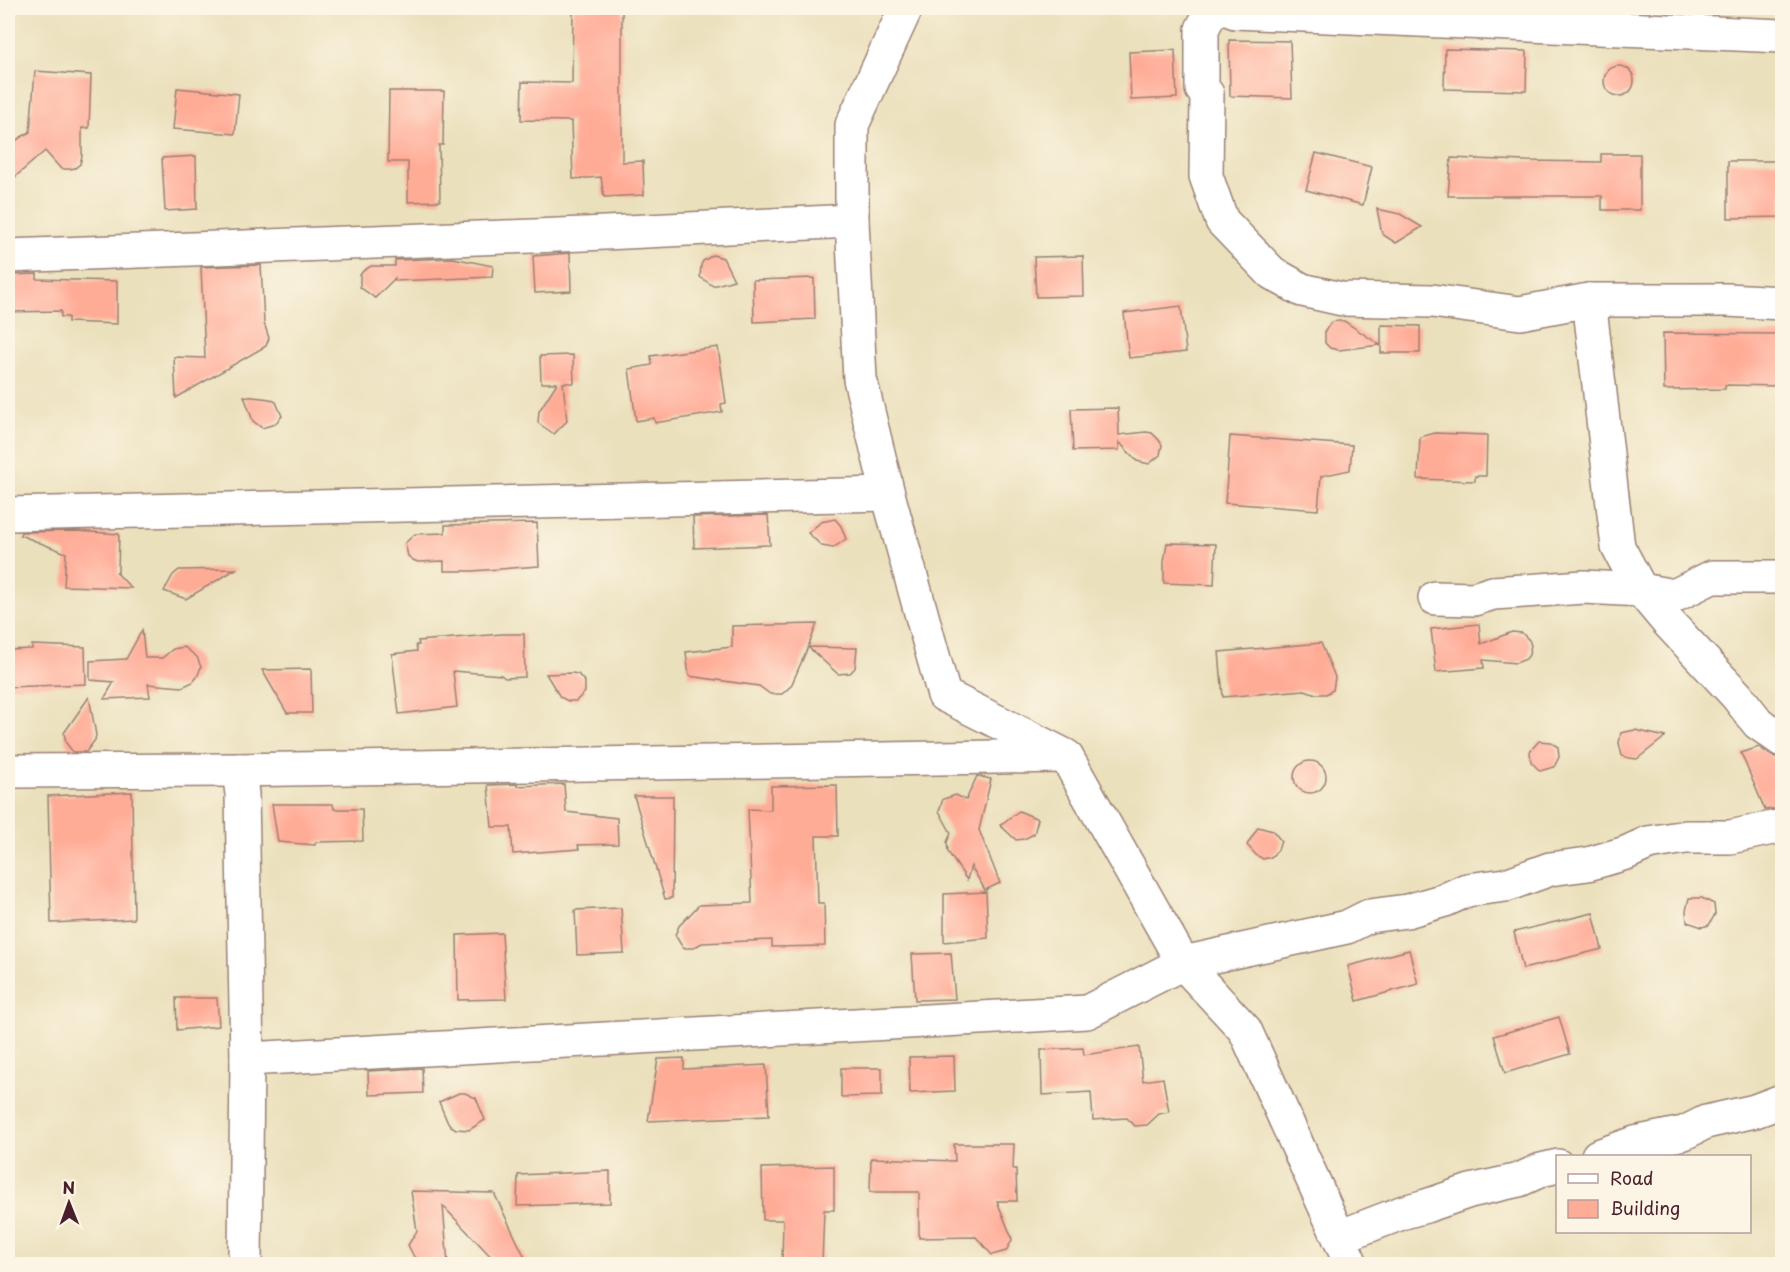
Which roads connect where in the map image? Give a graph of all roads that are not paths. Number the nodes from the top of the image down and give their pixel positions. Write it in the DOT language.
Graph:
graph roads {
  1 [pos="906,8"];
  2 [pos="1213,8"];
  3 [pos="1225,8"];
  4 [pos="1782,36"];
  5 [pos="852,221"];
  6 [pos="8,256"];
  7 [pos="1589,300"];
  8 [pos="1782,303"];
  9 [pos="888,494"];
  10 [pos="8,514"];
  11 [pos="1782,577"];
  12 [pos="1641,590"];
  13 [pos="1435,598"];
  14 [pos="1782,740"];
  15 [pos="1066,756"];
  16 [pos="239,770"];
  17 [pos="8,771"];
  18 [pos="1782,826"];
  19 [pos="1182,963"];
  20 [pos="247,1059"];
  21 [pos="1782,1101"];
  22 [pos="1601,1155"];
  23 [pos="1556,1166"];
  24 [pos="1345,1251"];
  25 [pos="245,1264"];
  1 -- 5 [label="street"];
  2 -- 7 [label="street"];
  3 -- 4 [label="street"];
  5 -- 6 [label="street"];
  5 -- 9 [label="street"];
  7 -- 8 [label="street"];
  7 -- 12 [label="street"];
  9 -- 10 [label="street"];
  9 -- 15 [label="street"];
  11 -- 12 [label="street"];
  12 -- 13 [label="street"];
  12 -- 14 [label="street"];
  15 -- 16 [label="street"];
  15 -- 19 [label="street"];
  16 -- 17 [label="street"];
  16 -- 20 [label="street"];
  18 -- 19 [label="street"];
  19 -- 20 [label="street"];
  19 -- 24 [label="street"];
  20 -- 25 [label="street"];
  21 -- 22 [label="street"];
  23 -- 24 [label="street"];
}
